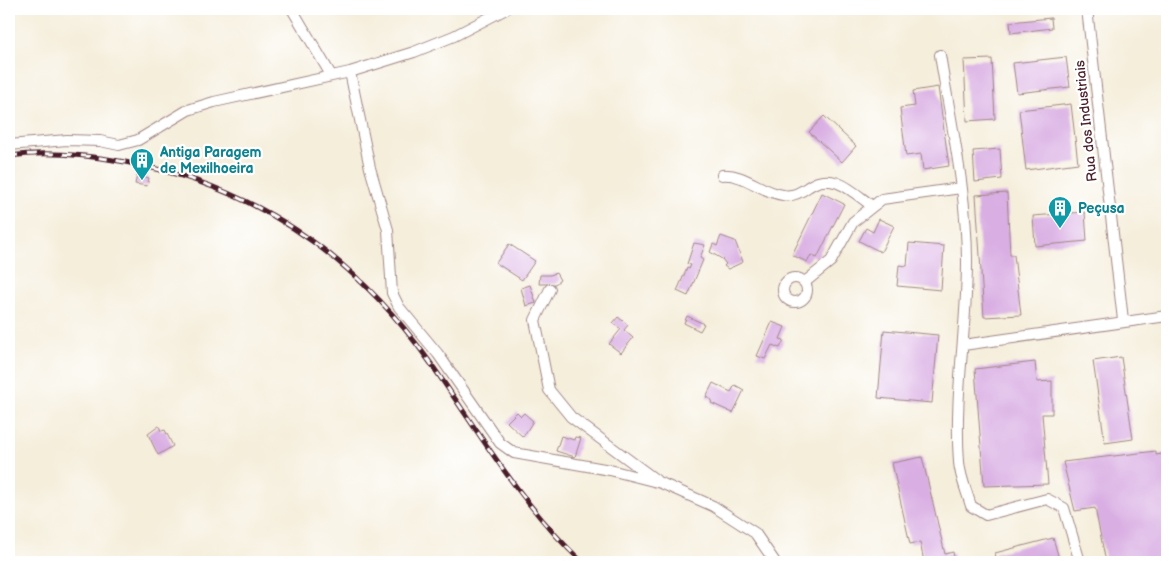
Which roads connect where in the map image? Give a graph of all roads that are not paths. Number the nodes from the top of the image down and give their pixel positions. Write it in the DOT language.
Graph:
graph roads {
  1 [pos="292,9"];
  2 [pos="506,9"];
  3 [pos="1087,9"];
  4 [pos="940,55"];
  5 [pos="350,72"];
  6 [pos="331,75"];
  7 [pos="9,145"];
  8 [pos="722,175"];
  9 [pos="961,188"];
  10 [pos="872,206"];
  11 [pos="804,282"];
  12 [pos="550,289"];
  13 [pos="1167,316"];
  14 [pos="1123,320"];
  15 [pos="963,344"];
  16 [pos="661,483"];
  17 [pos="775,562"];
  18 [pos="1080,562"];
  1 -- 6 [label="street"];
  2 -- 5 [label="street"];
  3 -- 14 [label="street, Rua dos Industriais"];
  4 -- 9 [label="street"];
  5 -- 6 [label="street"];
  5 -- 16 [label="street"];
  6 -- 7 [label="street"];
  8 -- 10 [label="street"];
  9 -- 10 [label="street"];
  9 -- 15 [label="street"];
  10 -- 11 [label="street"];
  12 -- 16 [label="street"];
  13 -- 14 [label="street"];
  14 -- 15 [label="street"];
  15 -- 18 [label="street"];
  16 -- 17 [label="street"];
}
